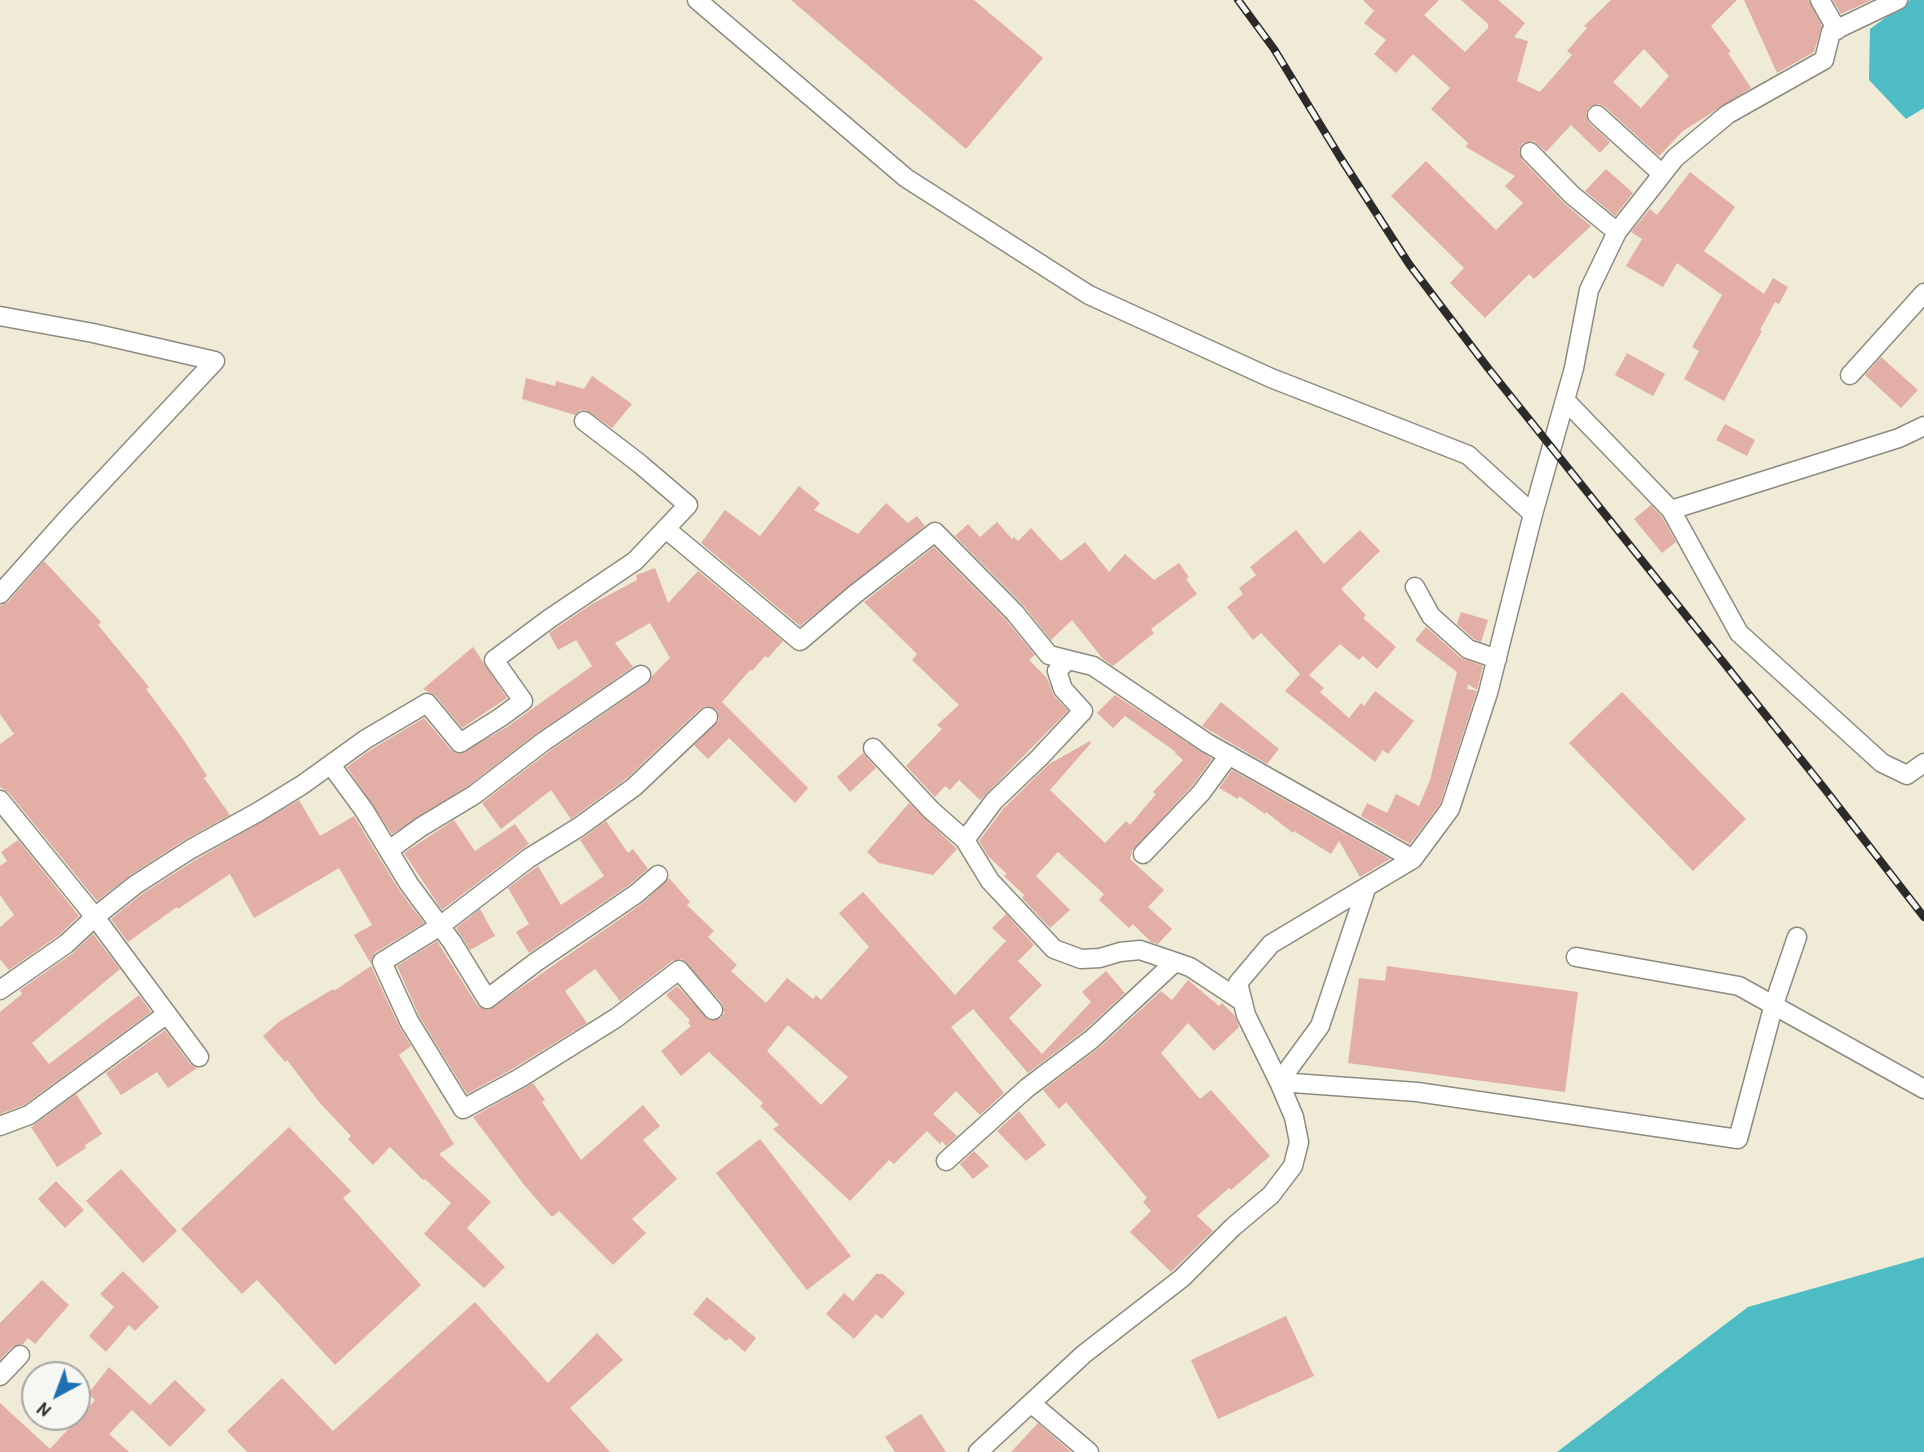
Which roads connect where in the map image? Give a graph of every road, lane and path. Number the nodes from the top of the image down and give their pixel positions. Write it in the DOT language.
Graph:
graph roads {
  1 [pos="696,0"];
  2 [pos="1820,0"];
  3 [pos="1898,0"];
  4 [pos="1836,30"];
  5 [pos="1597,115"];
  6 [pos="1530,152"];
  7 [pos="1661,173"];
  8 [pos="1617,232"];
  9 [pos="1924,293"];
  10 [pos="0,316"];
  11 [pos="1850,375"];
  12 [pos="1565,400"];
  13 [pos="584,421"];
  14 [pos="1924,426"];
  15 [pos="1671,510"];
  16 [pos="1533,514"];
  17 [pos="666,529"];
  18 [pos="1415,587"];
  19 [pos="0,594"];
  20 [pos="1497,659"];
  21 [pos="1068,660"];
  22 [pos="641,676"];
  23 [pos="708,718"];
  24 [pos="873,748"];
  25 [pos="1229,755"];
  26 [pos="1924,763"];
  27 [pos="331,765"];
  28 [pos="0,800"];
  29 [pos="965,840"];
  30 [pos="389,850"];
  31 [pos="1143,854"];
  32 [pos="1413,859"];
  33 [pos="658,875"];
  34 [pos="1366,889"];
  35 [pos="95,917"];
  36 [pos="440,926"];
  37 [pos="1797,937"];
  38 [pos="1576,957"];
  39 [pos="1175,962"];
  40 [pos="0,990"];
  41 [pos="1243,1002"];
  42 [pos="1774,1004"];
  43 [pos="713,1010"];
  44 [pos="167,1014"];
  45 [pos="199,1057"];
  46 [pos="1279,1082"];
  47 [pos="1924,1089"];
  48 [pos="0,1126"];
  49 [pos="946,1161"];
  50 [pos="20,1355"];
  51 [pos="0,1376"];
  52 [pos="1031,1403"];
  53 [pos="978,1452"];
  54 [pos="1089,1452"];
  1 -- 16 [label="street"];
  2 -- 4 [label="street"];
  3 -- 4 [label="street"];
  4 -- 7 [label="street"];
  5 -- 7 [label="street"];
  6 -- 8 [label="street"];
  7 -- 8 [label="street"];
  8 -- 12 [label="street"];
  9 -- 11 [label="street"];
  10 -- 19 [label="street"];
  12 -- 15 [label="street"];
  12 -- 16 [label="street"];
  13 -- 17 [label="street"];
  14 -- 15 [label="street"];
  15 -- 26 [label="street"];
  16 -- 20 [label="street"];
  17 -- 21 [label="street"];
  17 -- 27 [label="street"];
  18 -- 20 [label="street"];
  20 -- 32 [label="street"];
  21 -- 25 [label="street"];
  21 -- 29 [label="street"];
  22 -- 30 [label="street"];
  23 -- 36 [label="street"];
  24 -- 29 [label="street"];
  25 -- 31 [label="street"];
  25 -- 32 [label="street"];
  27 -- 30 [label="street"];
  27 -- 35 [label="street"];
  28 -- 35 [label="street"];
  29 -- 39 [label="street"];
  30 -- 36 [label="street"];
  32 -- 34 [label="street"];
  33 -- 36 [label="street"];
  34 -- 41 [label="street"];
  34 -- 46 [label="street"];
  35 -- 40 [label="street"];
  35 -- 44 [label="street"];
  36 -- 43 [label="street"];
  37 -- 42 [label="street"];
  38 -- 42 [label="street"];
  39 -- 41 [label="street"];
  39 -- 49 [label="street"];
  41 -- 46 [label="street"];
  42 -- 46 [label="street"];
  42 -- 47 [label="street"];
  44 -- 45 [label="street"];
  44 -- 48 [label="street"];
  46 -- 52 [label="street"];
  50 -- 51 [label="street"];
  52 -- 53 [label="street"];
  52 -- 54 [label="street"];
}
